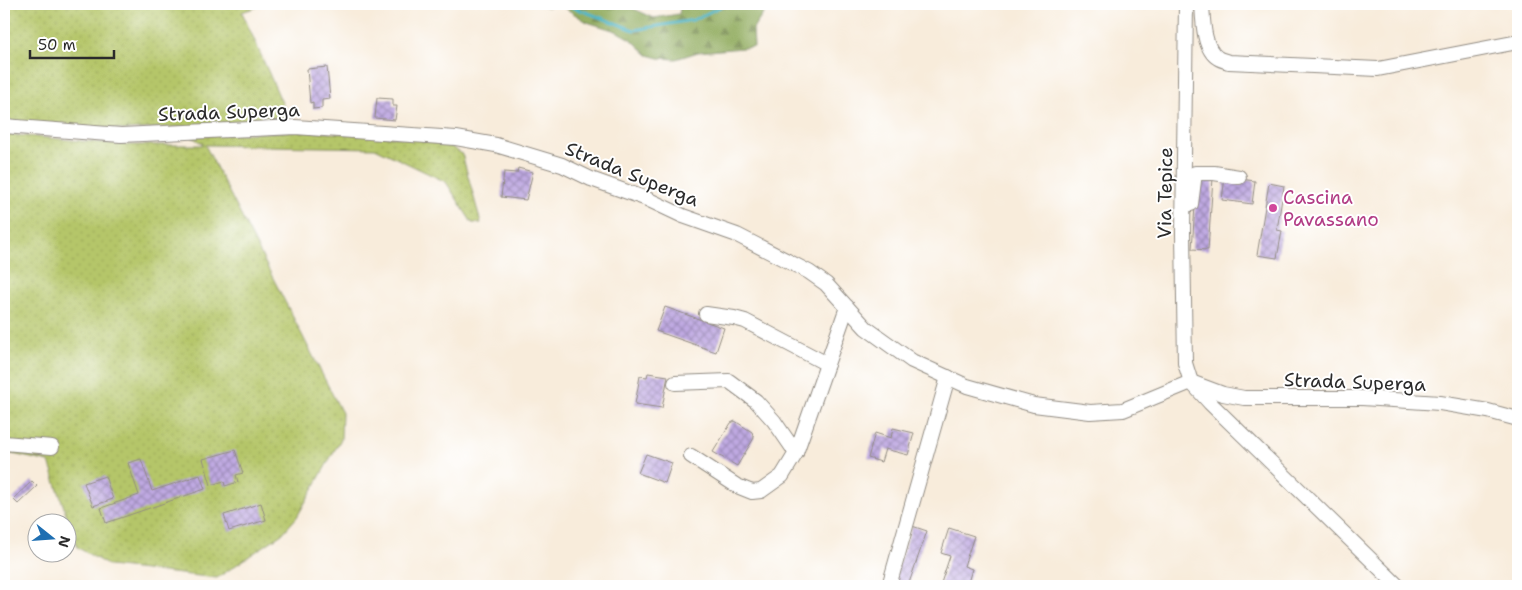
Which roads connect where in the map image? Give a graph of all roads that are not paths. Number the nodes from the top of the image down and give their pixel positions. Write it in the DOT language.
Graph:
graph roads {
  1 [pos="1186,4"];
  2 [pos="1202,4"];
  3 [pos="1518,42"];
  4 [pos="4,126"];
  5 [pos="1239,177"];
  6 [pos="1183,205"];
  7 [pos="847,307"];
  8 [pos="706,314"];
  9 [pos="827,364"];
  10 [pos="948,377"];
  11 [pos="1191,382"];
  12 [pos="675,383"];
  13 [pos="1518,418"];
  14 [pos="4,443"];
  15 [pos="52,447"];
  16 [pos="796,453"];
  17 [pos="691,456"];
  18 [pos="889,586"];
  19 [pos="1398,586"];
  1 -- 6 [label="street, Via Tepice"];
  2 -- 3 [label="street"];
  4 -- 7 [label="street, Strada Superga"];
  5 -- 6 [label="street"];
  6 -- 11 [label="street, Via Tepice"];
  7 -- 9 [label="street"];
  7 -- 10 [label="street, Strada Superga"];
  8 -- 9 [label="street"];
  9 -- 16 [label="street"];
  10 -- 11 [label="street, Strada Superga"];
  10 -- 18 [label="street"];
  11 -- 13 [label="street, Strada Superga"];
  11 -- 19 [label="street"];
  12 -- 16 [label="street"];
  14 -- 15 [label="street"];
  16 -- 17 [label="street"];
}
